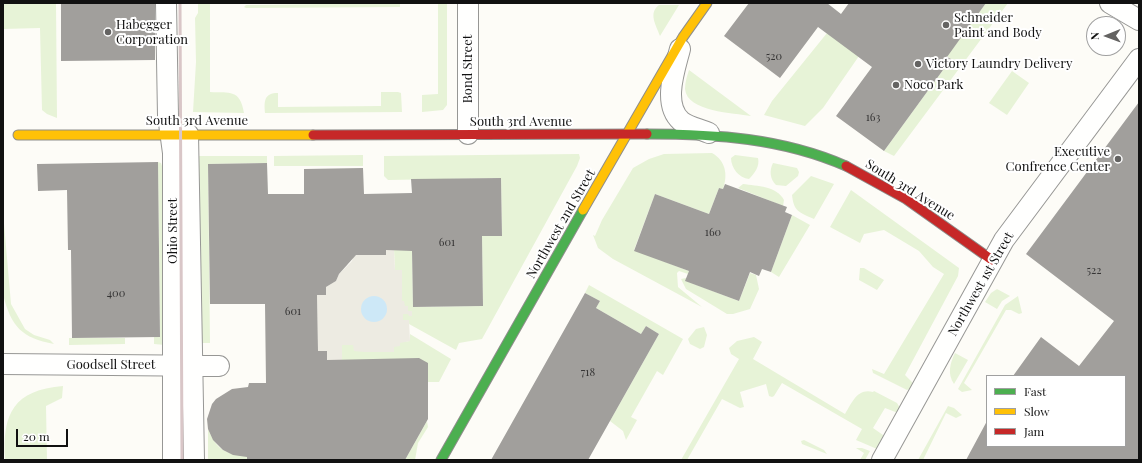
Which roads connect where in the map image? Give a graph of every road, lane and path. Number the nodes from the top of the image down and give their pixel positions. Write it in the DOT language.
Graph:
graph roads {
  1 [pos="166,3"];
  2 [pos="468,3"];
  3 [pos="706,3"];
  4 [pos="1110,3"];
  5 [pos="1139,20"];
  6 [pos="683,37"];
  7 [pos="1139,59"];
  8 [pos="18,134"];
  9 [pos="179,134"];
  10 [pos="468,134"];
  11 [pos="627,134"];
  12 [pos="715,135"];
  13 [pos="992,260"];
  14 [pos="3,364"];
  15 [pos="172,366"];
  16 [pos="193,366"];
  17 [pos="219,366"];
  18 [pos="173,460"];
  19 [pos="194,460"];
  20 [pos="441,460"];
  21 [pos="882,460"];
  1 -- 9 [label="street, Ohio Street"];
  2 -- 10 [label="street, Bond Street"];
  3 -- 6 [label="street, Northwest 2nd Street"];
  4 -- 5 [label="street"];
  6 -- 11 [label="street, Northwest 2nd Street"];
  6 -- 12 [label="street"];
  7 -- 13 [label="street, Northwest 1st Street"];
  8 -- 9 [label="street, South 3rd Avenue"];
  9 -- 10 [label="street, South 3rd Avenue"];
  9 -- 15 [label="street, Ohio Street"];
  9 -- 16 [label="street, Ohio Street"];
  10 -- 11 [label="street, South 3rd Avenue"];
  11 -- 12 [label="street, South 3rd Avenue"];
  11 -- 20 [label="street, Northwest 2nd Street"];
  12 -- 13 [label="street, South 3rd Avenue"];
  13 -- 21 [label="street, Northwest 1st Street"];
  14 -- 15 [label="street, Goodsell Street"];
  15 -- 16 [label="street, Goodsell Street"];
  15 -- 18 [label="street, Ohio Street"];
  16 -- 17 [label="street, Goodsell Street"];
  16 -- 19 [label="street, Ohio Street"];
}
